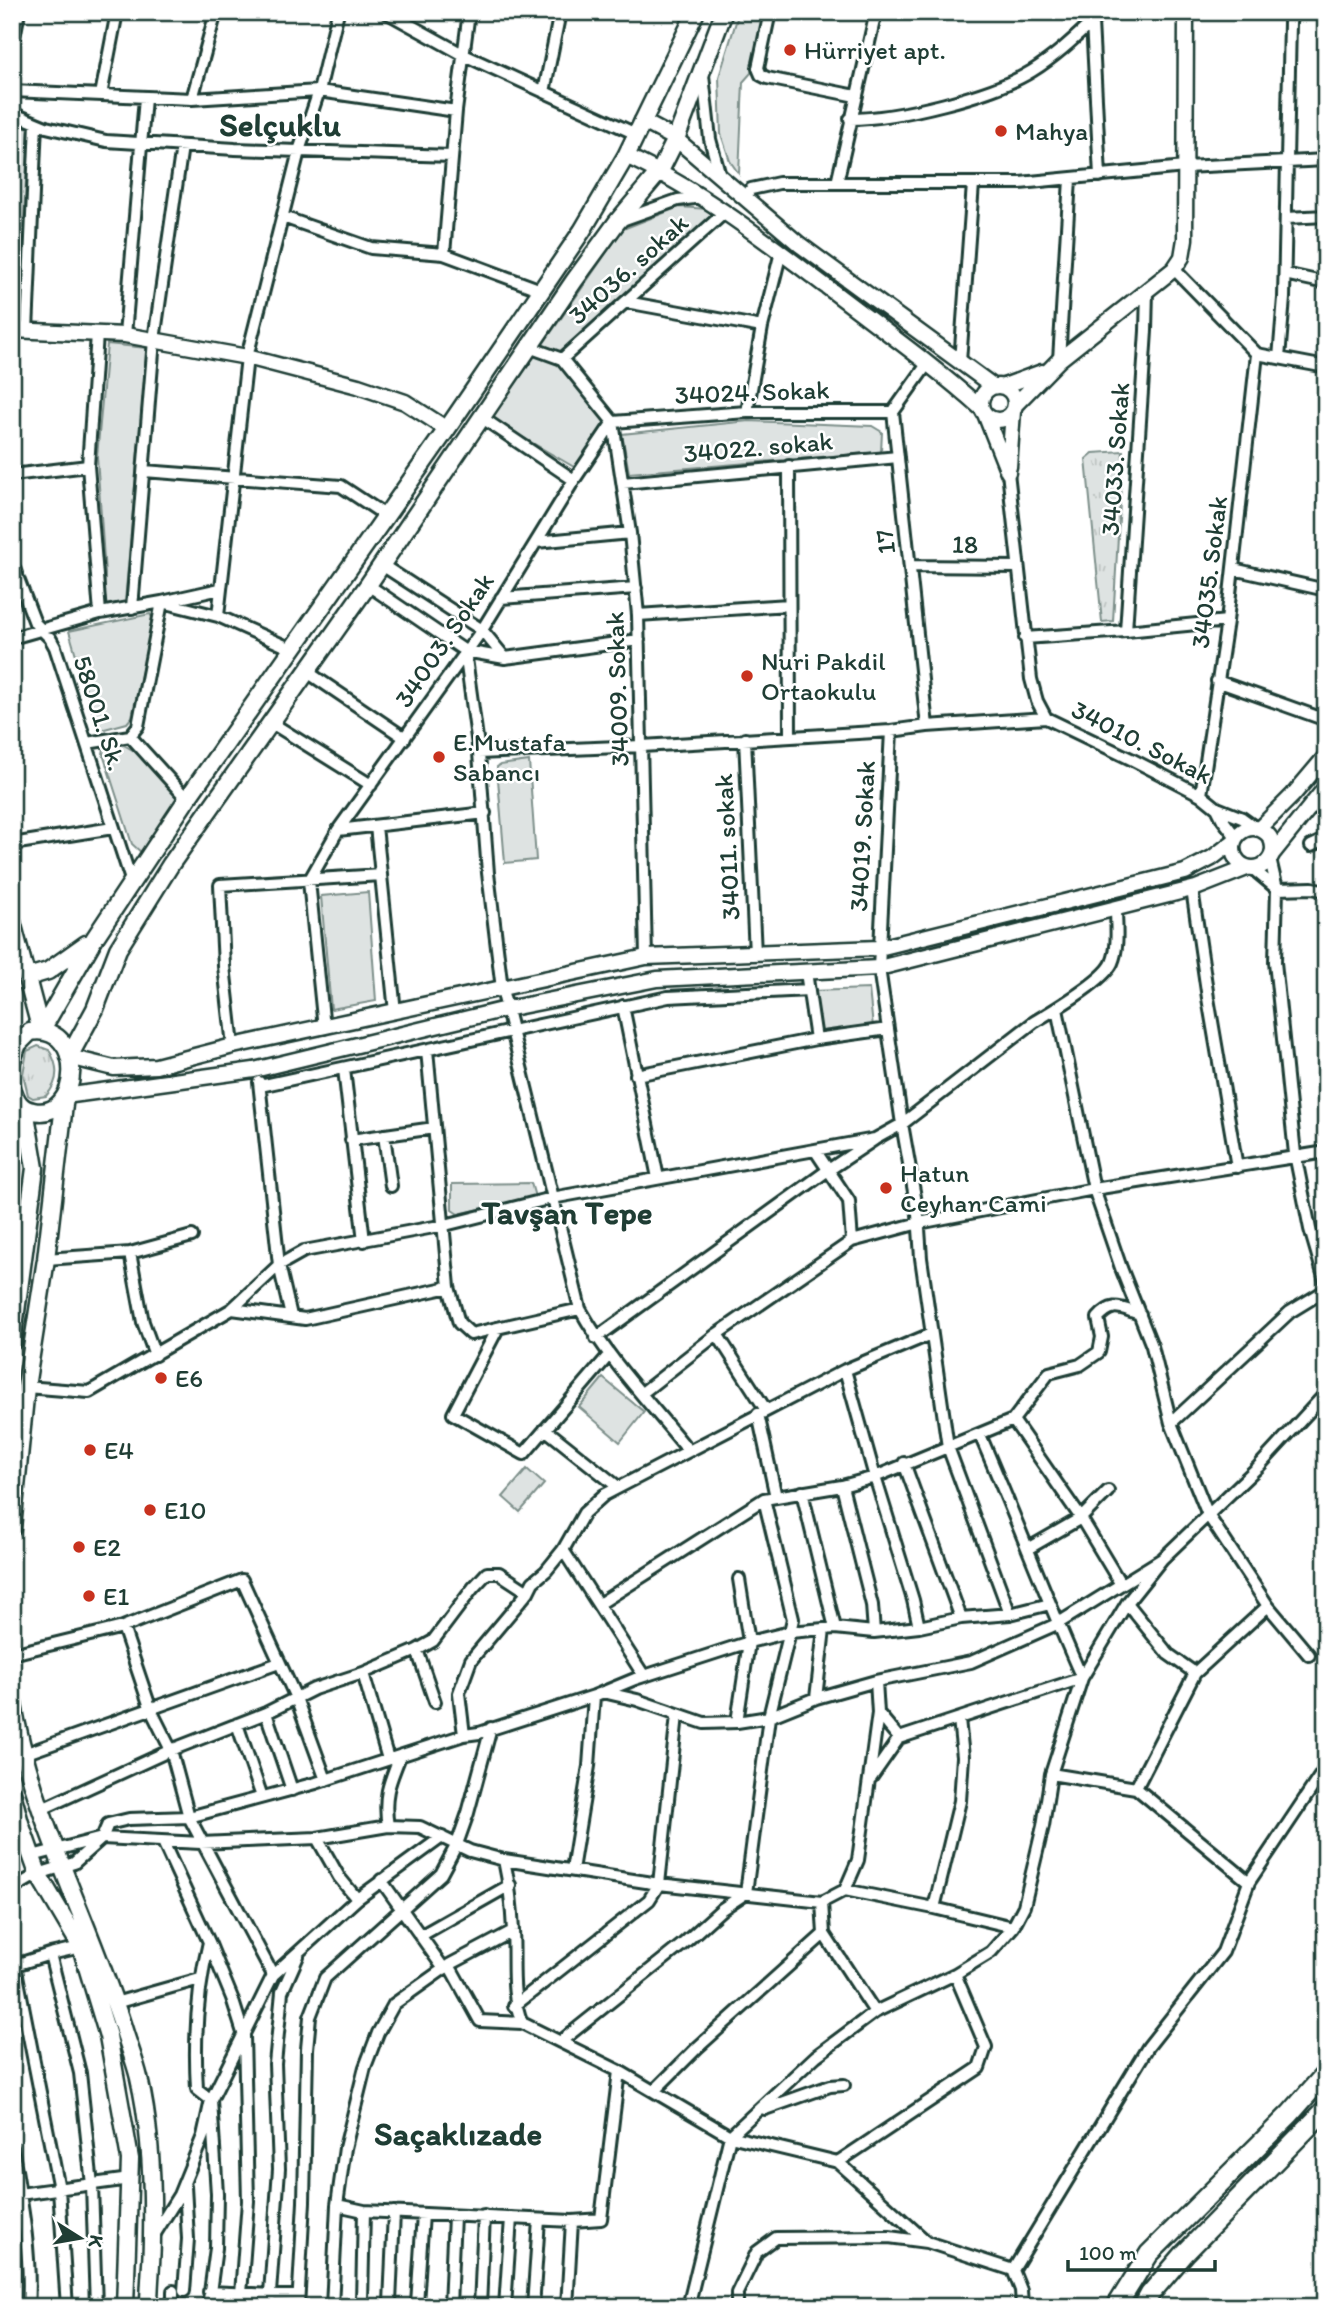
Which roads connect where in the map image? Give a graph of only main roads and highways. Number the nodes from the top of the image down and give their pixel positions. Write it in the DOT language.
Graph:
graph roads {
  1 [pos="695,12"];
  2 [pos="724,12"];
  3 [pos="12,922"];
  4 [pos="94,939"];
  5 [pos="28,977"];
  6 [pos="41,1031"];
  7 [pos="12,1048"];
  8 [pos="69,1057"];
  9 [pos="12,1058"];
  10 [pos="12,1088"];
  11 [pos="65,1096"];
  12 [pos="19,1113"];
  13 [pos="12,1342"];
  14 [pos="12,1528"];
  15 [pos="12,1699"];
  16 [pos="12,1793"];
  17 [pos="16,1825"];
  18 [pos="1326,2073"];
  19 [pos="1326,2109"];
  20 [pos="125,2307"];
  21 [pos="149,2307"];
  22 [pos="1116,2307"];
  23 [pos="1143,2307"];
  1 -- 4 [label="main road"];
  2 -- 8 [label="main road"];
  3 -- 5 [label="main road"];
  4 -- 5 [label="main road"];
  4 -- 6 [label="main road"];
  5 -- 6 [label="main road"];
  6 -- 8 [label="main road"];
  6 -- 9 [label="main road"];
  7 -- 9 [label="main road"];
  8 -- 11 [label="main road"];
  10 -- 12 [label="main road"];
  11 -- 12 [label="main road"];
  11 -- 14 [label="main road"];
  12 -- 13 [label="main road"];
  15 -- 21 [label="main road"];
  16 -- 17 [label="main road"];
  17 -- 20 [label="main road"];
  18 -- 22 [label="main road"];
  19 -- 23 [label="main road"];
}
